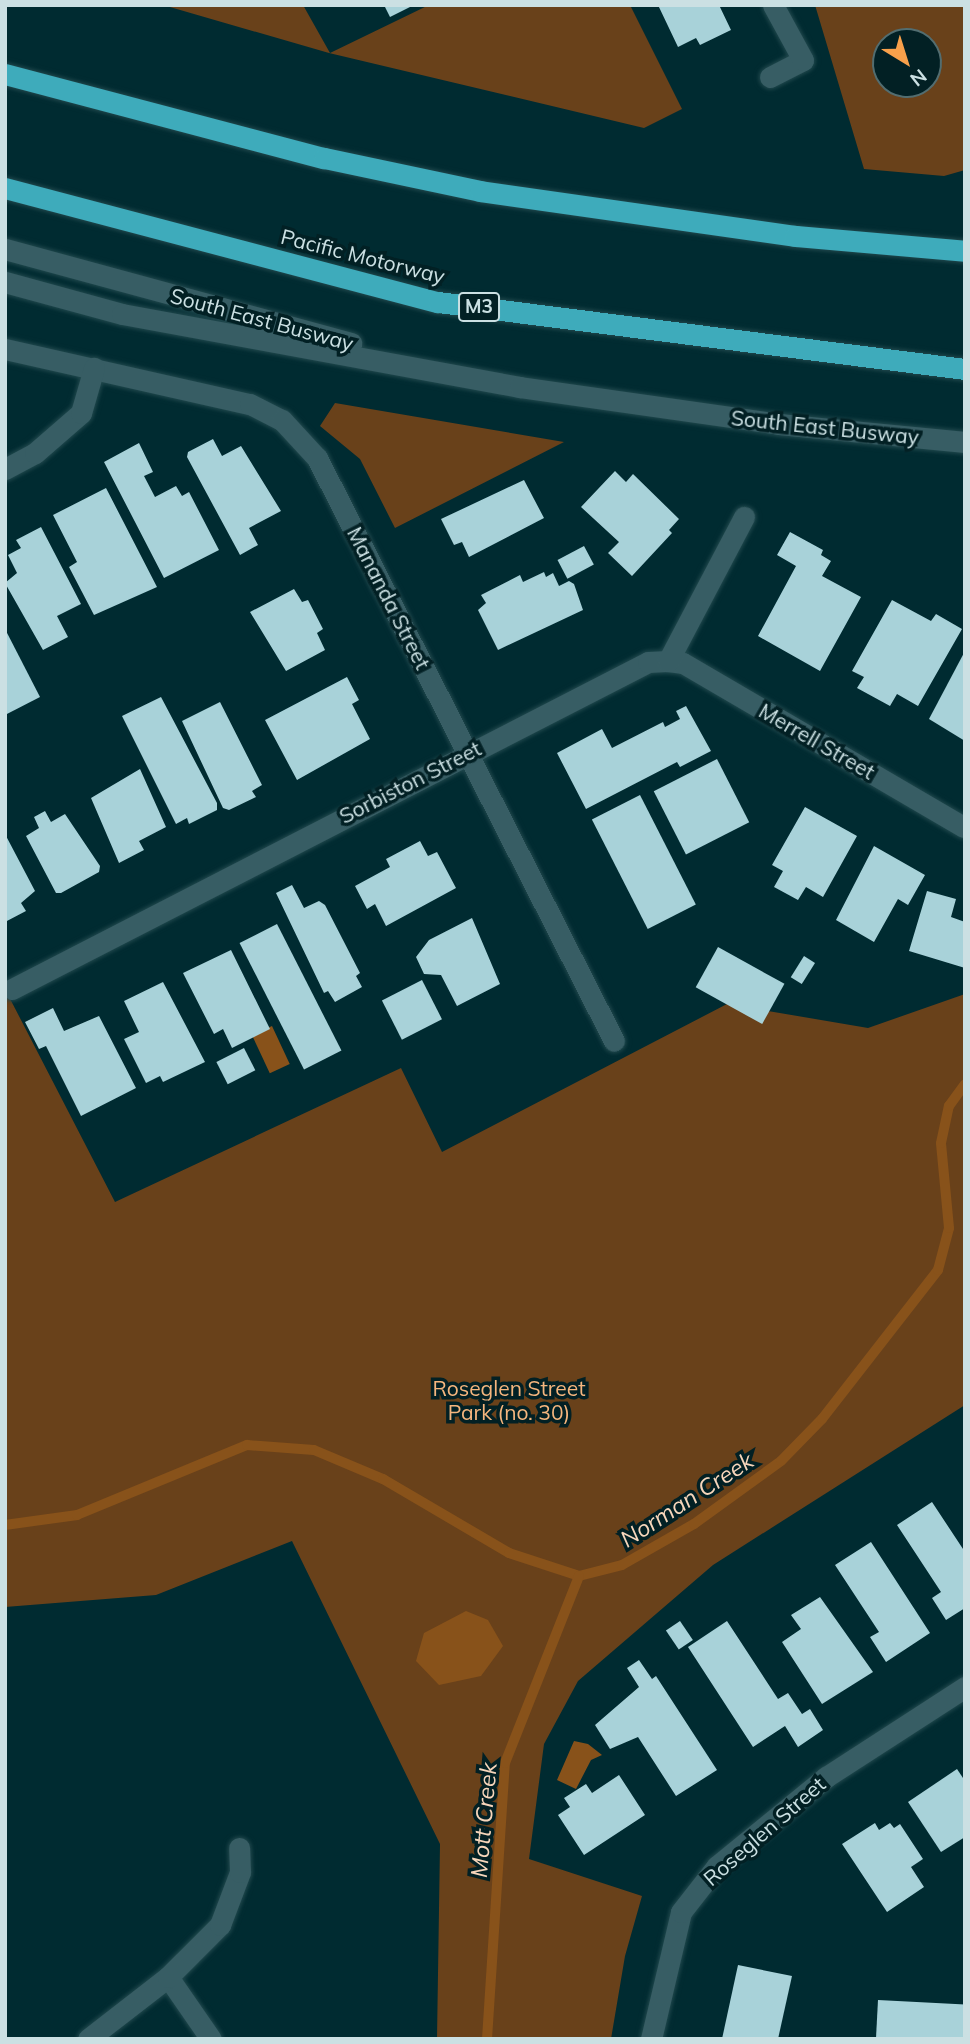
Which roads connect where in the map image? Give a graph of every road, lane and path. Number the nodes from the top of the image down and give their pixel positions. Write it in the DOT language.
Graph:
graph roads {
  1 [pos="773,5"];
  2 [pos="5,74"];
  3 [pos="769,78"];
  4 [pos="5,188"];
  5 [pos="5,249"];
  6 [pos="965,251"];
  7 [pos="5,282"];
  8 [pos="5,349"];
  9 [pos="94,368"];
  10 [pos="965,369"];
  11 [pos="520,387"];
  12 [pos="965,442"];
  13 [pos="5,469"];
  14 [pos="744,517"];
  15 [pos="668,661"];
  16 [pos="468,752"];
  17 [pos="964,827"];
  18 [pos="12,989"];
  19 [pos="614,1041"];
  20 [pos="965,1686"];
  21 [pos="239,1848"];
  22 [pos="168,1977"];
  23 [pos="88,2039"];
  24 [pos="211,2039"];
  25 [pos="652,2039"];
  1 -- 3 [label="street"];
  2 -- 6 [label="highway"];
  4 -- 10 [label="highway, Pacific Motorway / M3"];
  5 -- 11 [label="street, South East Busway"];
  7 -- 11 [label="street, South East Busway"];
  8 -- 9 [label="street, Mananda Street"];
  9 -- 13 [label="street"];
  9 -- 16 [label="street, Mananda Street"];
  11 -- 12 [label="street, South East Busway"];
  14 -- 15 [label="street"];
  15 -- 16 [label="street, Sorbiston Street"];
  15 -- 17 [label="street, Merrell Street"];
  16 -- 18 [label="street, Sorbiston Street"];
  16 -- 19 [label="street, Mananda Street"];
  20 -- 25 [label="street, Roseglen Street"];
  21 -- 22 [label="street"];
  22 -- 23 [label="street"];
  22 -- 24 [label="street"];
}
